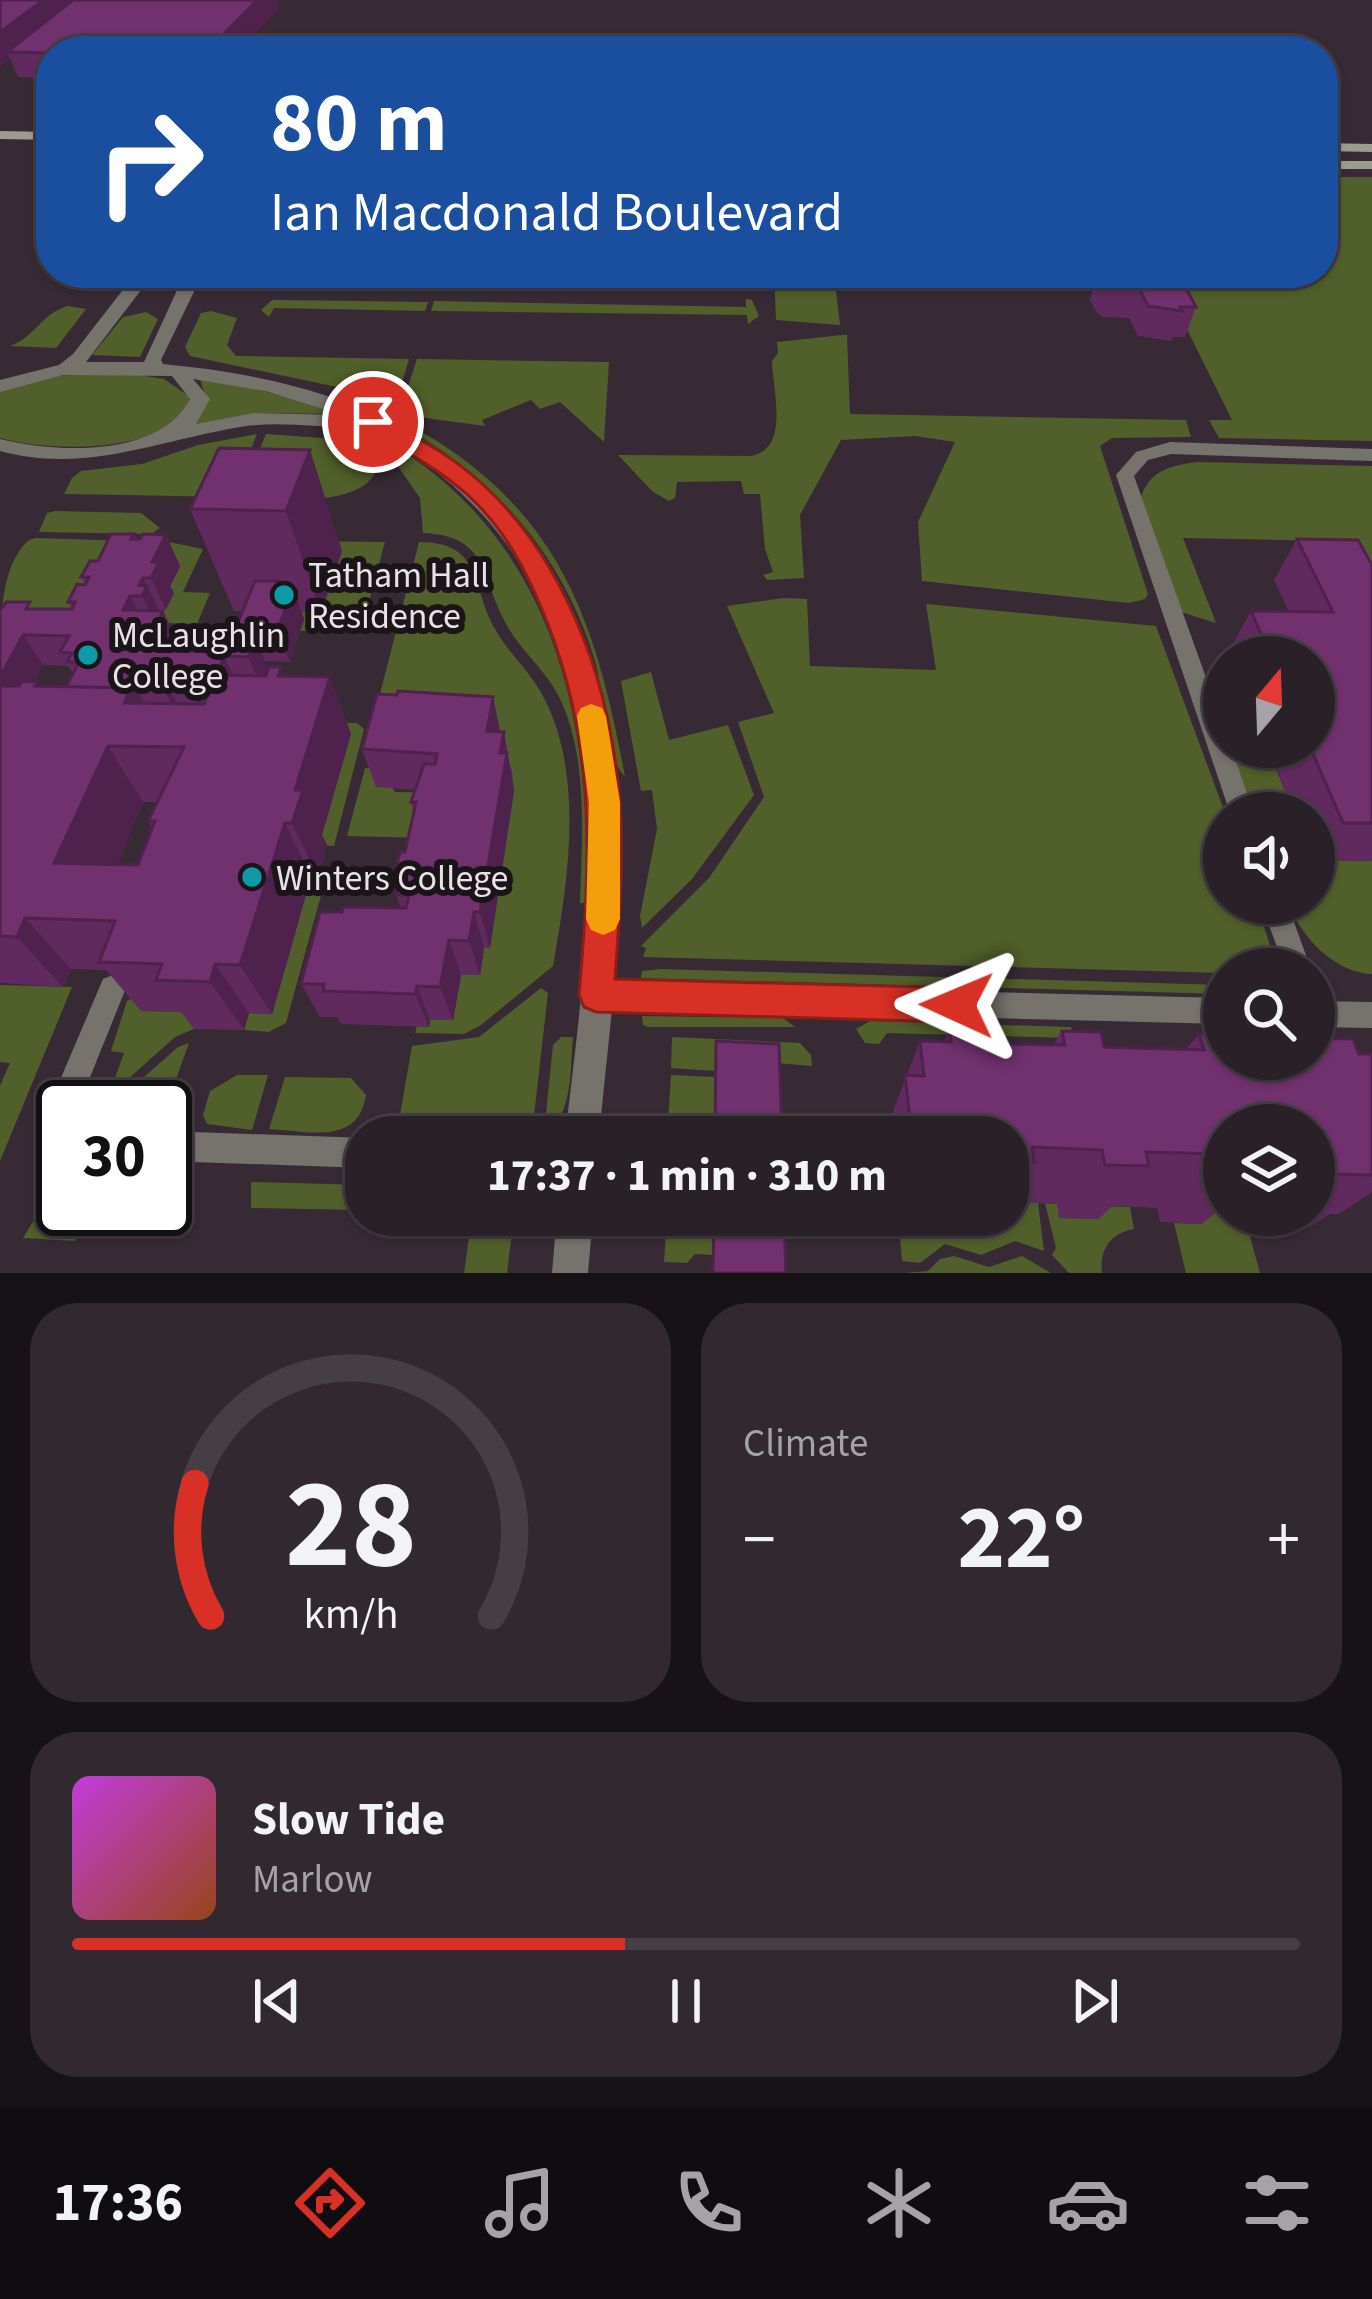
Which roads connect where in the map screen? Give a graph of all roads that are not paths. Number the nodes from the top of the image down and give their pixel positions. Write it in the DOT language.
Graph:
graph roads {
  1 [pos="0,135"];
  2 [pos="36,136"];
  3 [pos="1338,147"];
  4 [pos="1372,148"];
  5 [pos="0,150"];
  6 [pos="36,150"];
  7 [pos="1338,165"];
  8 [pos="1372,165"];
  9 [pos="134,288"];
  10 [pos="187,288"];
  11 [pos="59,368"];
  12 [pos="0,370"];
  13 [pos="157,370"];
  14 [pos="182,376"];
  15 [pos="0,386"];
  16 [pos="373,422"];
  17 [pos="161,439"];
  18 [pos="0,446"];
  19 [pos="1372,455"];
  20 [pos="1235,792"];
  21 [pos="113,988"];
  22 [pos="596,995"];
  23 [pos="1203,1011"];
  24 [pos="1335,1014"];
  25 [pos="1372,1015"];
  26 [pos="75,1080"];
  27 [pos="584,1116"];
  28 [pos="192,1146"];
  29 [pos="345,1152"];
  30 [pos="573,1236"];
  31 [pos="570,1273"];
  1 -- 2 [label="main road"];
  3 -- 4 [label="main road"];
  5 -- 6 [label="main road"];
  7 -- 8 [label="main road"];
  9 -- 11 [label="street"];
  10 -- 13 [label="street"];
  11 -- 12 [label="street"];
  11 -- 13 [label="street"];
  11 -- 15 [label="street"];
  13 -- 14 [label="street"];
  14 -- 16 [label="street"];
  14 -- 17 [label="street"];
  16 -- 17 [label="street"];
  16 -- 22 [label="street"];
  17 -- 18 [label="street"];
  19 -- 20 [label="street"];
  21 -- 26 [label="street"];
  22 -- 23 [label="street"];
  22 -- 27 [label="street"];
  24 -- 25 [label="street"];
  28 -- 29 [label="street"];
  30 -- 31 [label="street"];
}
